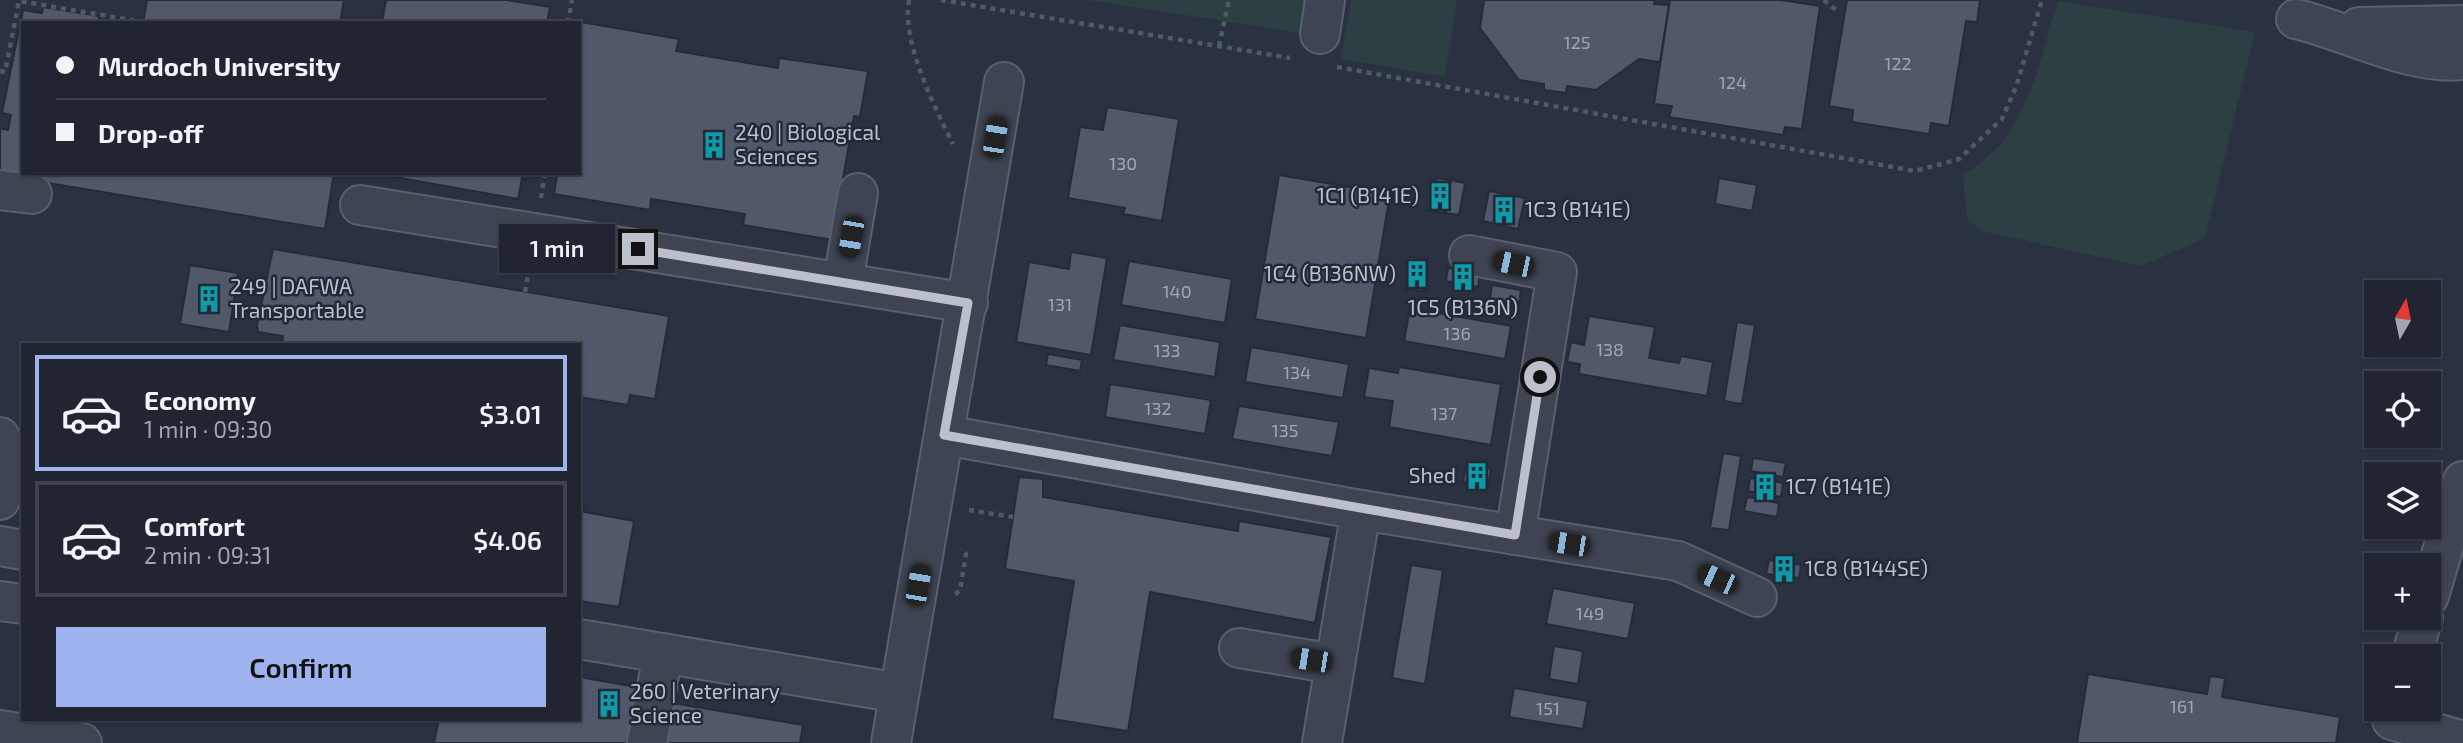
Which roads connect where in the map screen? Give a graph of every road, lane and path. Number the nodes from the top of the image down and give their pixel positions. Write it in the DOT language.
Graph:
graph roads {
  1 [pos="572,0"];
  2 [pos="909,0"];
  3 [pos="941,0"];
  4 [pos="1229,0"];
  5 [pos="1824,0"];
  6 [pos="2042,0"];
  7 [pos="1836,10"];
  8 [pos="2296,19"];
  9 [pos="137,21"];
  10 [pos="568,21"];
  11 [pos="2463,25"];
  12 [pos="2333,28"];
  13 [pos="1318,40"];
  14 [pos="1219,46"];
  15 [pos="2463,60"];
  16 [pos="0,71"];
  17 [pos="1004,82"];
  18 [pos="956,149"];
  19 [pos="858,193"];
  20 [pos="360,205"];
  21 [pos="1469,255"];
  22 [pos="843,282"];
  23 [pos="968,303"];
  24 [pos="944,435"];
  25 [pos="0,437"];
  26 [pos="2451,485"];
  27 [pos="0,500"];
  28 [pos="1361,510"];
  29 [pos="1515,535"];
  30 [pos="0,546"];
  31 [pos="21,550"];
  32 [pos="2438,553"];
  33 [pos="1757,597"];
  34 [pos="0,601"];
  35 [pos="21,604"];
  36 [pos="581,639"];
  37 [pos="1239,648"];
  38 [pos="663,653"];
  39 [pos="1335,664"];
  40 [pos="899,693"];
  41 [pos="2390,724"];
  42 [pos="0,730"];
  43 [pos="2463,741"];
  44 [pos="82,743"];
  45 [pos="647,743"];
  46 [pos="891,743"];
  47 [pos="1322,743"];
  1 -- 10 [label="path"];
  2 -- 18 [label="path"];
  3 -- 14 [label="path"];
  4 -- 14 [label="path"];
  5 -- 7 [label="path"];
  6 -- 13 [label="path"];
  8 -- 12 [label="street"];
  9 -- 16 [label="path"];
  11 -- 12 [label="street"];
  12 -- 15 [label="street"];
  13 -- 14 [label="path"];
  17 -- 23 [label="street"];
  19 -- 22 [label="street"];
  20 -- 22 [label="street"];
  21 -- 29 [label="street"];
  22 -- 23 [label="street"];
  23 -- 24 [label="street"];
  24 -- 28 [label="street"];
  24 -- 40 [label="street"];
  25 -- 27 [label="street"];
  26 -- 32 [label="street"];
  28 -- 29 [label="street"];
  28 -- 39 [label="street"];
  29 -- 33 [label="street"];
  30 -- 31 [label="street"];
  34 -- 35 [label="street"];
  36 -- 38 [label="street"];
  37 -- 39 [label="street"];
  38 -- 40 [label="street"];
  38 -- 45 [label="street"];
  39 -- 47 [label="street"];
  40 -- 46 [label="street"];
  41 -- 43 [label="street"];
  42 -- 44 [label="street"];
}
